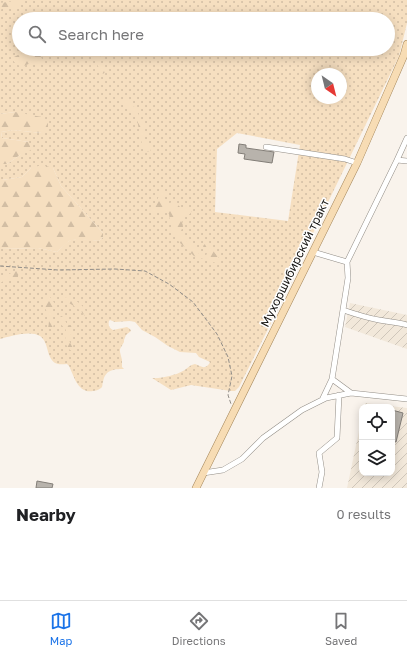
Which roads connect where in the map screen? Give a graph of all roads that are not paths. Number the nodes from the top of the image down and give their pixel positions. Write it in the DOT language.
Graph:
graph roads {
  1 [pos="407,44"];
  2 [pos="407,138"];
  3 [pos="266,147"];
  4 [pos="397,160"];
  5 [pos="407,161"];
  6 [pos="356,163"];
  7 [pos="313,252"];
  8 [pos="347,262"];
  9 [pos="343,310"];
  10 [pos="407,325"];
  11 [pos="332,379"];
  12 [pos="351,393"];
  13 [pos="339,395"];
  14 [pos="407,399"];
  15 [pos="322,400"];
  16 [pos="203,473"];
  17 [pos="196,488"];
  18 [pos="319,488"];
  1 -- 6 [label="main road, Мухоршибирский тракт"];
  2 -- 4 [label="street"];
  3 -- 6 [label="street"];
  4 -- 5 [label="street"];
  4 -- 8 [label="street"];
  6 -- 7 [label="main road, Мухоршибирский тракт"];
  7 -- 8 [label="street"];
  7 -- 16 [label="main road, Мухоршибирский тракт"];
  8 -- 9 [label="street"];
  9 -- 10 [label="street"];
  9 -- 11 [label="street"];
  11 -- 12 [label="street"];
  11 -- 15 [label="street"];
  12 -- 13 [label="street"];
  12 -- 14 [label="street"];
  13 -- 15 [label="street"];
  13 -- 18 [label="street"];
  15 -- 16 [label="street"];
  16 -- 17 [label="main road, Мухоршибирский тракт"];
}
